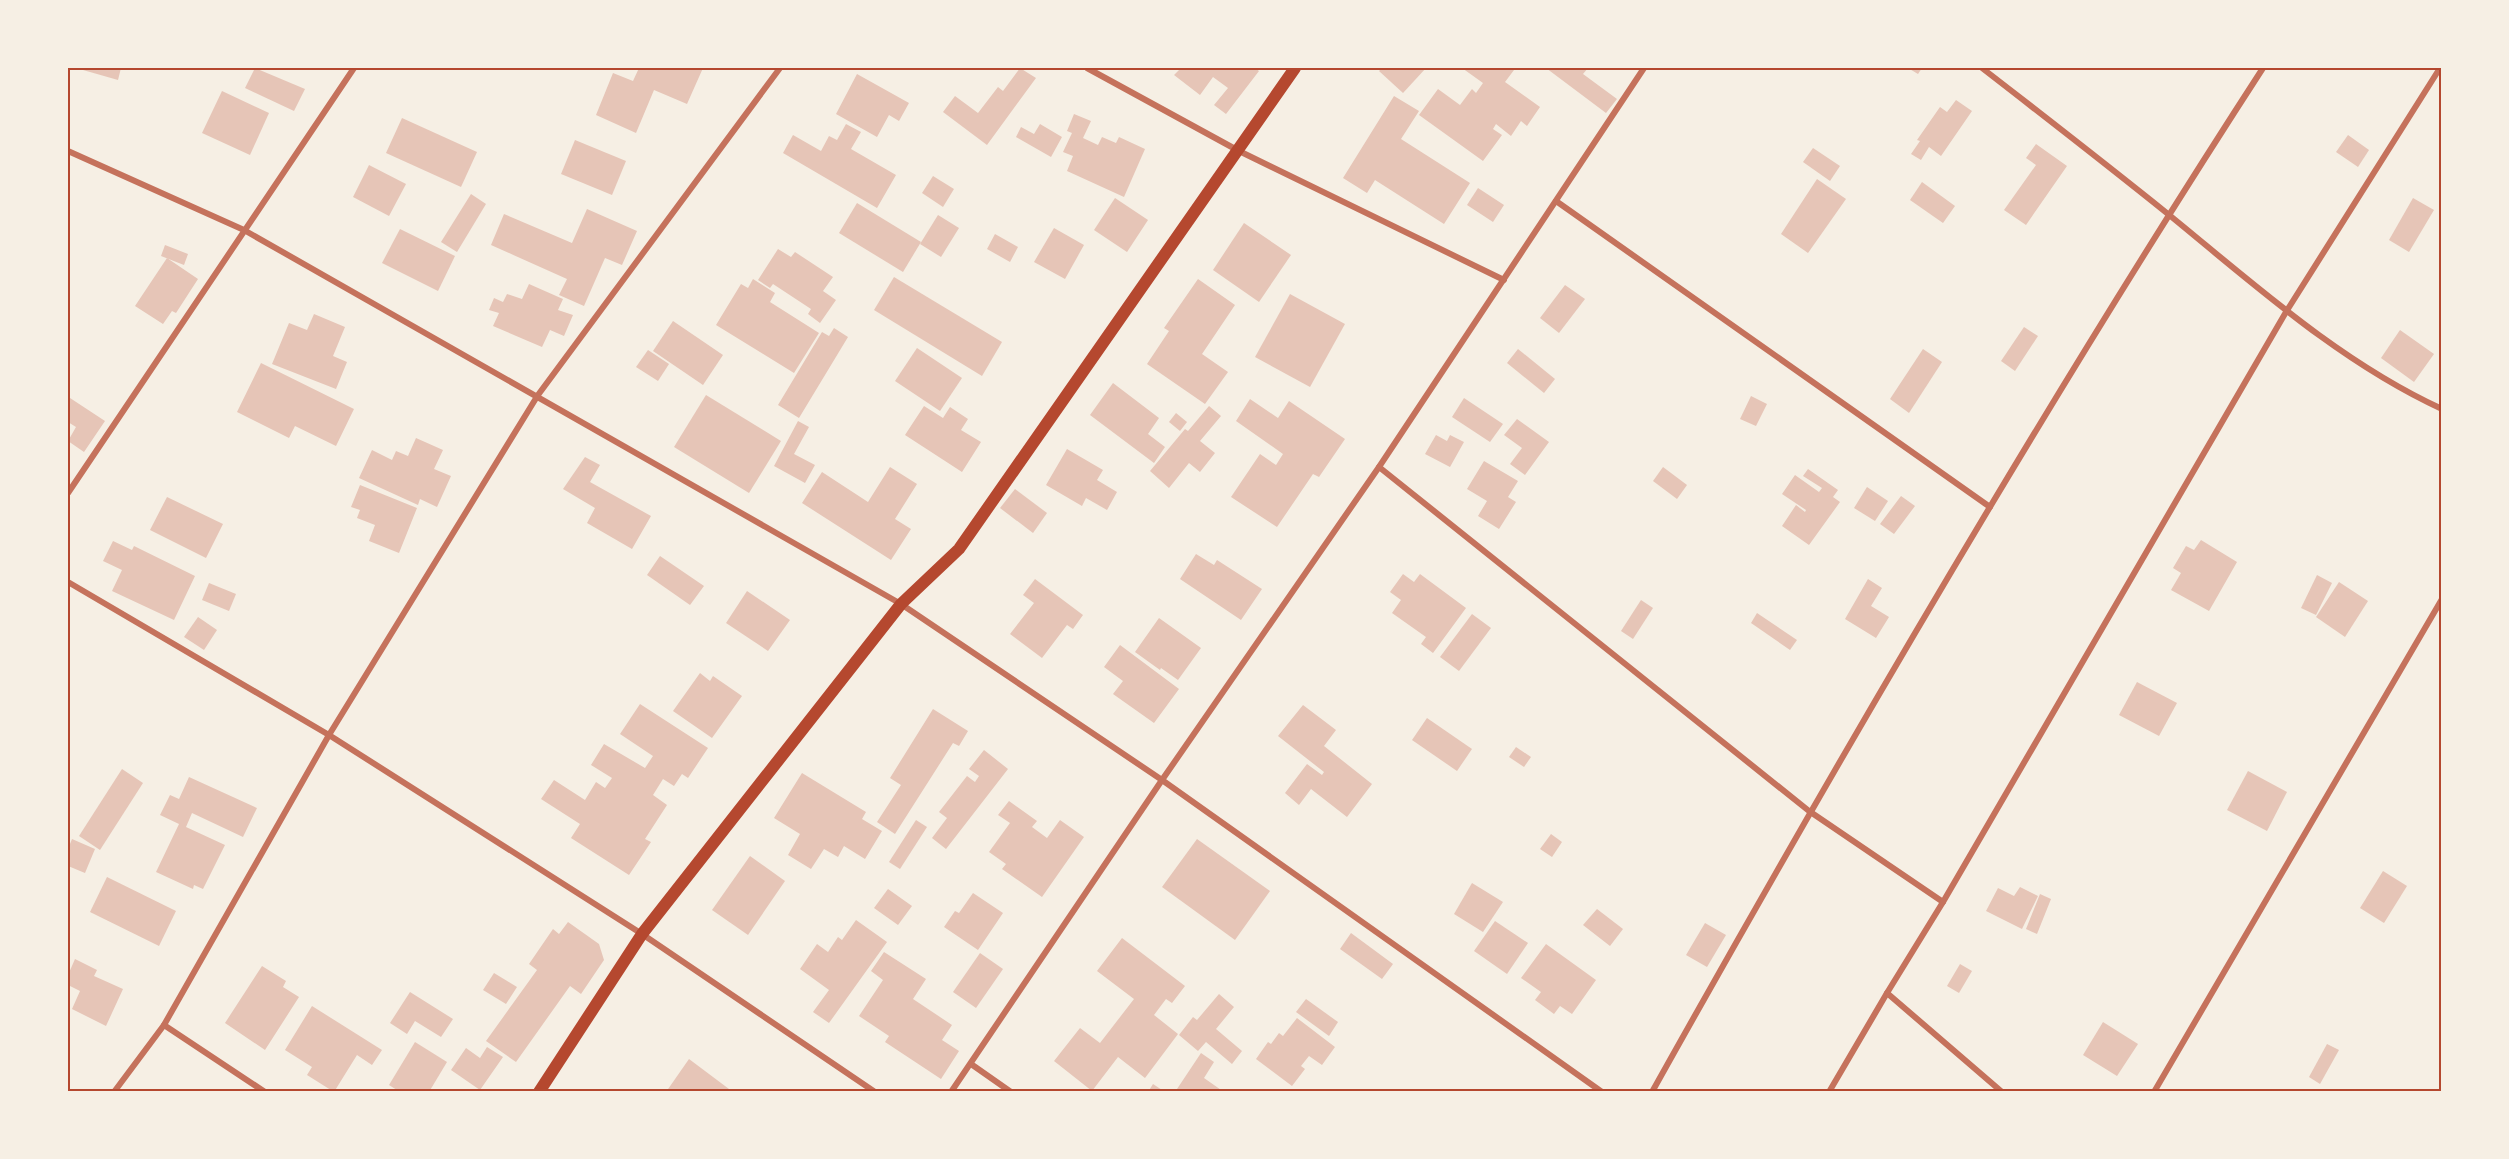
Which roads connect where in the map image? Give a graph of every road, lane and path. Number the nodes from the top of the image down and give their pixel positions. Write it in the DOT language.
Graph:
graph roads {
  1 [pos="354,68"];
  2 [pos="780,68"];
  3 [pos="1088,68"];
  4 [pos="1296,68"];
  5 [pos="1644,68"];
  6 [pos="1982,68"];
  7 [pos="2263,68"];
  8 [pos="2440,68"];
  9 [pos="68,151"];
  10 [pos="1239,151"];
  11 [pos="1556,201"];
  12 [pos="2168,214"];
  13 [pos="244,230"];
  14 [pos="1504,280"];
  15 [pos="2286,312"];
  16 [pos="538,395"];
  17 [pos="2442,409"];
  18 [pos="1379,467"];
  19 [pos="68,493"];
  20 [pos="1990,507"];
  21 [pos="68,582"];
  22 [pos="2442,599"];
  23 [pos="901,604"];
  24 [pos="329,735"];
  25 [pos="1161,780"];
  26 [pos="1809,811"];
  27 [pos="1943,902"];
  28 [pos="642,934"];
  29 [pos="1887,993"];
  30 [pos="164,1025"];
  31 [pos="971,1064"];
  32 [pos="114,1092"];
  33 [pos="265,1092"];
  34 [pos="539,1092"];
  35 [pos="875,1092"];
  36 [pos="951,1092"];
  37 [pos="1011,1092"];
  38 [pos="1602,1092"];
  39 [pos="1652,1092"];
  40 [pos="1828,1092"];
  41 [pos="2002,1092"];
  42 [pos="2154,1092"];
  1 -- 13 [label="street"];
  2 -- 16 [label="street"];
  3 -- 10 [label="street"];
  4 -- 10 [label="main road"];
  5 -- 11 [label="street"];
  6 -- 12 [label="street"];
  7 -- 12 [label="street"];
  8 -- 15 [label="street"];
  9 -- 13 [label="street"];
  10 -- 14 [label="street"];
  10 -- 23 [label="main road"];
  11 -- 14 [label="street"];
  11 -- 20 [label="street"];
  12 -- 15 [label="street"];
  12 -- 20 [label="street"];
  13 -- 16 [label="street"];
  13 -- 19 [label="street"];
  14 -- 18 [label="street"];
  15 -- 17 [label="street"];
  15 -- 27 [label="street"];
  16 -- 23 [label="street"];
  16 -- 24 [label="street"];
  18 -- 25 [label="street"];
  18 -- 26 [label="street"];
  20 -- 26 [label="street"];
  21 -- 24 [label="street"];
  22 -- 42 [label="street"];
  23 -- 25 [label="street"];
  23 -- 28 [label="main road"];
  24 -- 28 [label="street"];
  24 -- 30 [label="street"];
  25 -- 31 [label="street"];
  25 -- 38 [label="street"];
  26 -- 27 [label="street"];
  26 -- 39 [label="street"];
  27 -- 29 [label="street"];
  28 -- 34 [label="main road"];
  28 -- 35 [label="street"];
  29 -- 40 [label="street"];
  29 -- 41 [label="street"];
  30 -- 32 [label="street"];
  30 -- 33 [label="street"];
  31 -- 36 [label="street"];
  31 -- 37 [label="street"];
}
